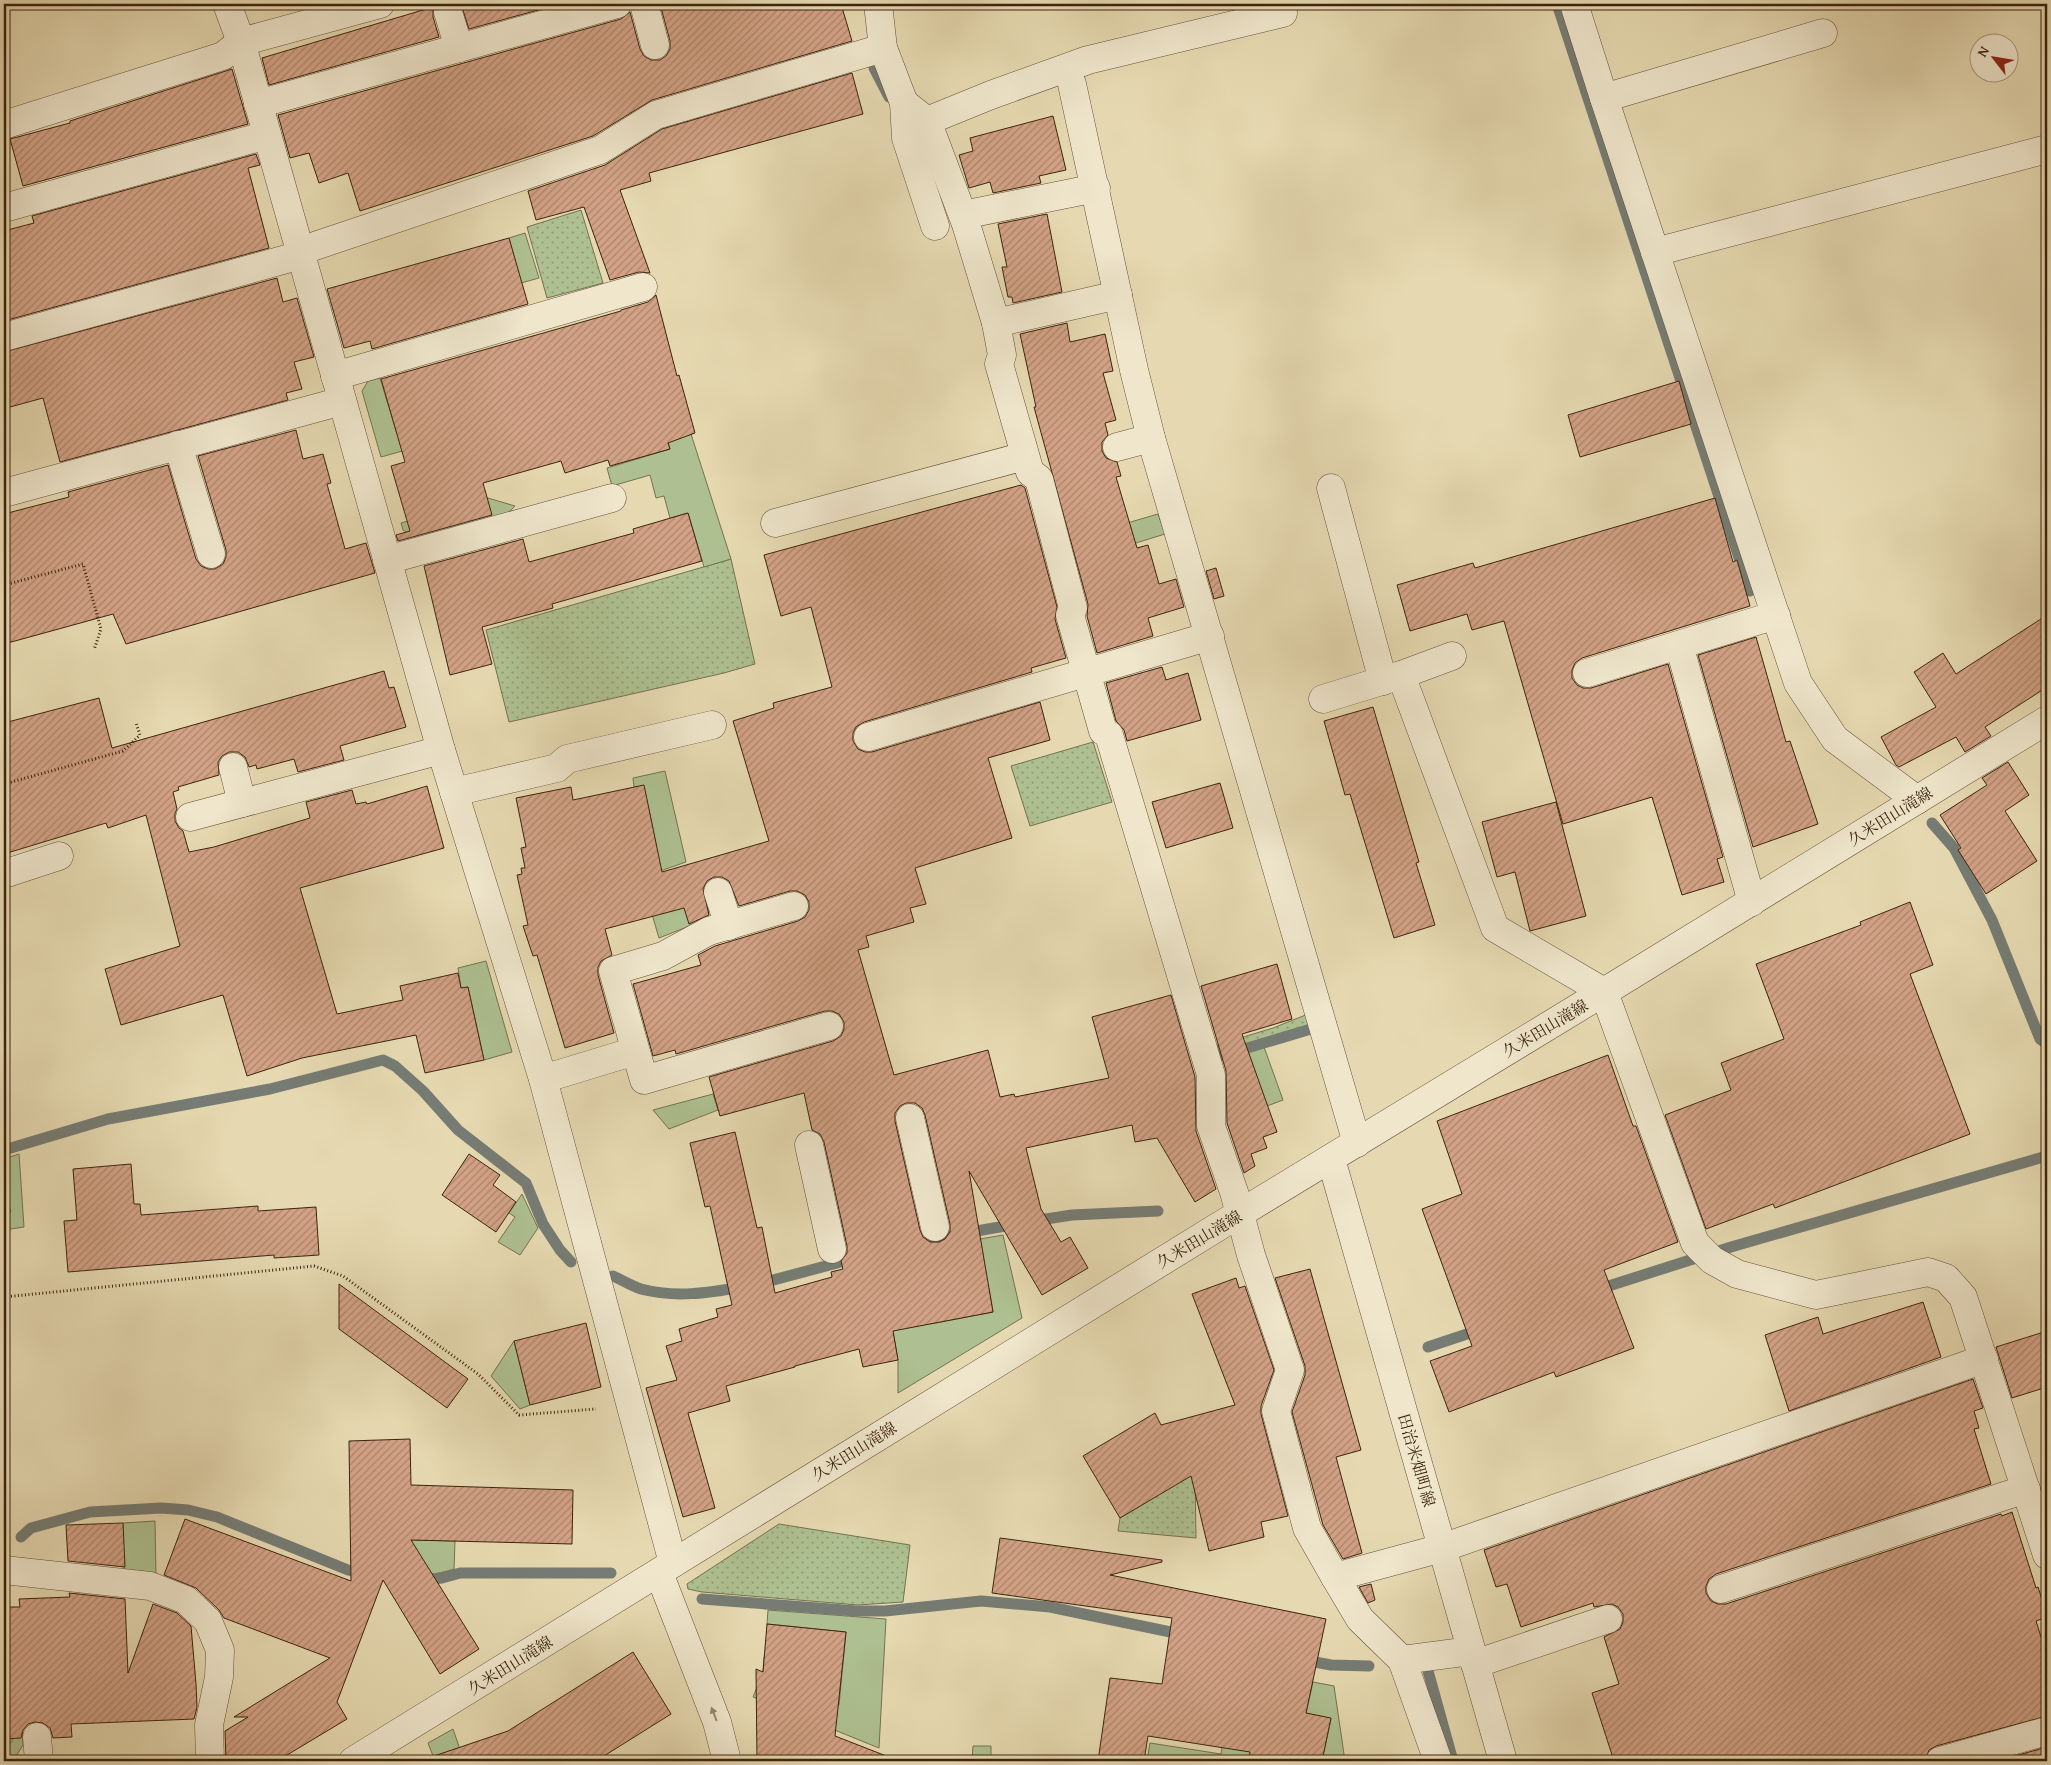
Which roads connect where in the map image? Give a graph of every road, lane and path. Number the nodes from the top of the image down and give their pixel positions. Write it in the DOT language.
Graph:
graph roads {
  1 [pos="227,4"];
  2 [pos="380,4"];
  3 [pos="617,4"];
  4 [pos="644,4"];
  5 [pos="878,4"];
  6 [pos="1574,4"];
  7 [pos="448,12"];
  8 [pos="1283,13"];
  9 [pos="1823,33"];
  10 [pos="241,42"];
  11 [pos="655,45"];
  12 [pos="459,48"];
  13 [pos="883,48"];
  14 [pos="1072,84"];
  15 [pos="1604,98"];
  16 [pos="904,103"];
  17 [pos="258,104"];
  18 [pos="928,121"];
  19 [pos="4,125"];
  20 [pos="267,135"];
  21 [pos="2047,149"];
  22 [pos="1096,188"];
  23 [pos="4,208"];
  24 [pos="963,215"];
  25 [pos="935,226"];
  26 [pos="1655,252"];
  27 [pos="300,253"];
  28 [pos="643,287"];
  29 [pos="1118,295"];
  30 [pos="996,323"];
  31 [pos="4,337"];
  32 [pos="338,388"];
  33 [pos="1151,438"];
  34 [pos="178,445"];
  35 [pos="1117,448"];
  36 [pos="1027,464"];
  37 [pos="1331,488"];
  38 [pos="4,493"];
  39 [pos="612,498"];
  40 [pos="775,523"];
  41 [pos="211,554"];
  42 [pos="387,560"];
  43 [pos="4,585"];
  44 [pos="1776,615"];
  45 [pos="1210,636"];
  46 [pos="1679,645"];
  47 [pos="94,650"];
  48 [pos="1452,656"];
  49 [pos="1086,672"];
  50 [pos="1586,673"];
  51 [pos="1392,678"];
  52 [pos="1323,699"];
  53 [pos="2047,720"];
  54 [pos="136,723"];
  55 [pos="712,726"];
  56 [pos="868,737"];
  57 [pos="440,750"];
  58 [pos="233,767"];
  59 [pos="4,784"];
  60 [pos="454,792"];
  61 [pos="1917,800"];
  62 [pos="242,803"];
  63 [pos="190,817"];
  64 [pos="60,856"];
  65 [pos="4,874"];
  66 [pos="718,892"];
  67 [pos="1752,902"];
  68 [pos="794,906"];
  69 [pos="729,926"];
  70 [pos="1604,992"];
  71 [pos="829,1026"];
  72 [pos="635,1052"];
  73 [pos="543,1078"];
  74 [pos="910,1118"];
  75 [pos="1357,1143"];
  76 [pos="809,1144"];
  77 [pos="1330,1158"];
  78 [pos="1240,1214"];
  79 [pos="935,1228"];
  80 [pos="832,1250"];
  81 [pos="4,1297"];
  82 [pos="1984,1359"];
  83 [pos="631,1406"];
  84 [pos="2026,1489"];
  85 [pos="2045,1540"];
  86 [pos="1442,1548"];
  87 [pos="666,1568"];
  88 [pos="4,1570"];
  89 [pos="1335,1577"];
  90 [pos="1721,1589"];
  91 [pos="1608,1618"];
  92 [pos="1473,1657"];
  93 [pos="1402,1660"];
  94 [pos="2047,1731"];
  95 [pos="210,1761"];
  96 [pos="353,1761"];
  97 [pos="727,1761"];
  98 [pos="1438,1761"];
  99 [pos="1503,1761"];
  100 [pos="1940,1761"];
  1 -- 10 [label="street"];
  2 -- 10 [label="street"];
  3 -- 12 [label="street"];
  4 -- 11 [label="street"];
  5 -- 13 [label="street"];
  6 -- 15 [label="street"];
  7 -- 12 [label="street"];
  8 -- 18 [label="street"];
  9 -- 15 [label="street"];
  10 -- 17 [label="street"];
  10 -- 19 [label="street"];
  12 -- 17 [label="street"];
  13 -- 16 [label="street"];
  13 -- 27 [label="street"];
  14 -- 22 [label="street"];
  15 -- 26 [label="street"];
  16 -- 18 [label="street"];
  16 -- 25 [label="street"];
  17 -- 20 [label="street"];
  18 -- 24 [label="street"];
  20 -- 23 [label="street"];
  20 -- 27 [label="street"];
  21 -- 26 [label="street"];
  22 -- 24 [label="street"];
  22 -- 29 [label="street"];
  24 -- 30 [label="street"];
  26 -- 44 [label="street"];
  27 -- 31 [label="street"];
  27 -- 32 [label="street"];
  28 -- 32 [label="street"];
  29 -- 30 [label="street"];
  29 -- 33 [label="street"];
  30 -- 36 [label="street"];
  32 -- 34 [label="street"];
  32 -- 42 [label="street"];
  33 -- 35 [label="street"];
  33 -- 45 [label="street"];
  34 -- 38 [label="street"];
  34 -- 41 [label="street"];
  36 -- 40 [label="street"];
  36 -- 49 [label="street"];
  37 -- 51 [label="street"];
  39 -- 42 [label="street"];
  42 -- 57 [label="street"];
  43 -- 47 [label="path"];
  44 -- 46 [label="street"];
  44 -- 61 [label="street"];
  45 -- 49 [label="street"];
  45 -- 75 [label="street"];
  46 -- 50 [label="street"];
  46 -- 67 [label="street"];
  48 -- 51 [label="street"];
  49 -- 56 [label="street"];
  49 -- 78 [label="street"];
  51 -- 52 [label="street"];
  51 -- 70 [label="street"];
  53 -- 61 [label="street, 久米田山滝線"];
  54 -- 59 [label="path"];
  55 -- 60 [label="street"];
  57 -- 60 [label="street"];
  57 -- 62 [label="street"];
  58 -- 62 [label="street"];
  60 -- 73 [label="street"];
  61 -- 67 [label="street, 久米田山滝線"];
  62 -- 63 [label="street"];
  64 -- 65 [label="street"];
  66 -- 69 [label="street"];
  67 -- 70 [label="street, 久米田山滝線"];
  68 -- 69 [label="street"];
  69 -- 72 [label="street"];
  70 -- 75 [label="street, 久米田山滝線"];
  70 -- 82 [label="street"];
  71 -- 72 [label="street"];
  72 -- 73 [label="street"];
  73 -- 83 [label="street"];
  74 -- 79 [label="street"];
  75 -- 77 [label="street, 久米田山滝線"];
  76 -- 80 [label="street"];
  77 -- 78 [label="street, 久米田山滝線"];
  77 -- 86 [label="street, 田治米畑町線"];
  78 -- 87 [label="street, 久米田山滝線"];
  78 -- 89 [label="street"];
  81 -- 83 [label="path"];
  82 -- 84 [label="street"];
  82 -- 86 [label="street"];
  83 -- 87 [label="street"];
  84 -- 85 [label="street"];
  84 -- 90 [label="street"];
  86 -- 89 [label="street"];
  86 -- 92 [label="street, 田治米畑町線"];
  87 -- 96 [label="street, 久米田山滝線"];
  97 -- 87 [label="street, one-way"];
  88 -- 95 [label="street"];
  89 -- 93 [label="street"];
  91 -- 92 [label="street"];
  92 -- 93 [label="street"];
  92 -- 99 [label="street, 田治米畑町線"];
  93 -- 98 [label="street"];
  94 -- 100 [label="street"];
}
